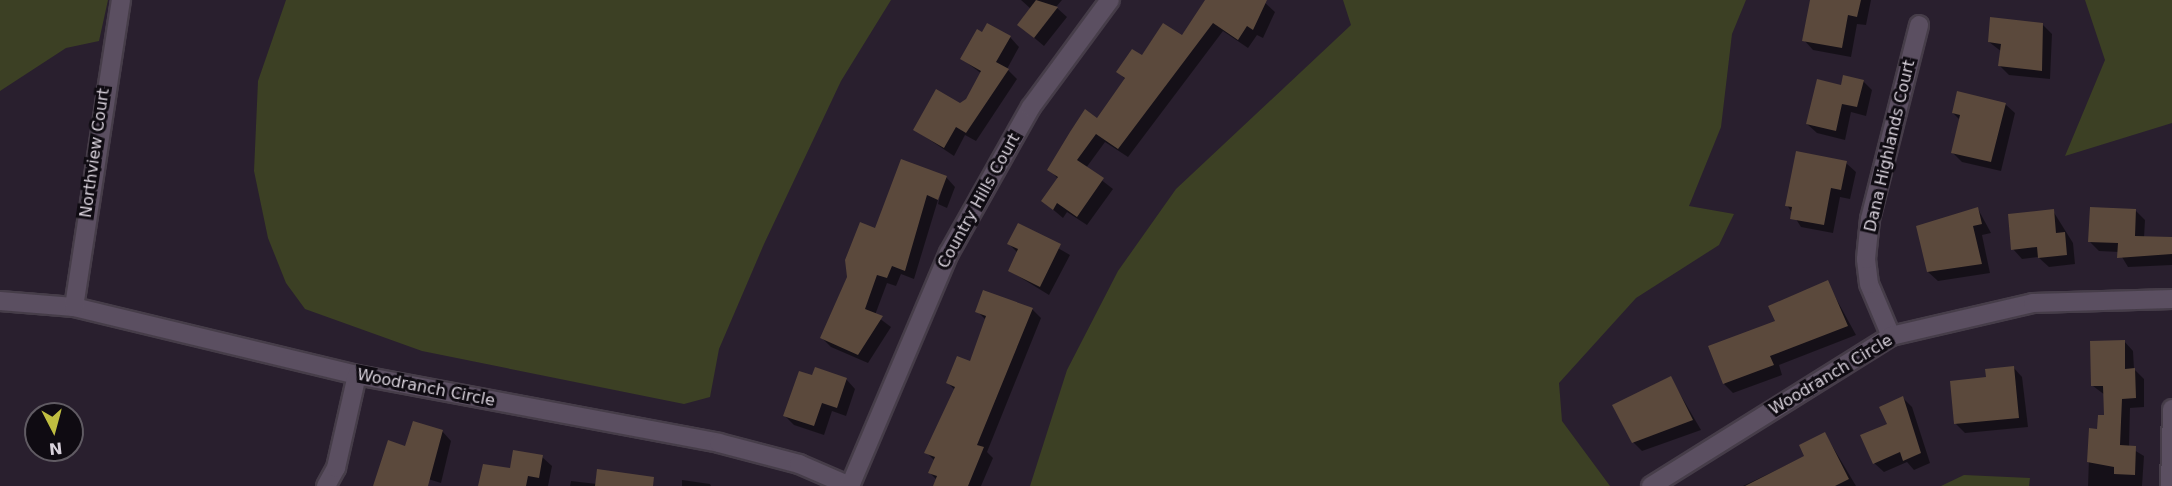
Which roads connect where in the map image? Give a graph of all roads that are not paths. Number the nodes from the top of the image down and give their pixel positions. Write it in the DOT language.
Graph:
graph roads {
  1 [pos="121,0"];
  2 [pos="1110,0"];
  3 [pos="1919,24"];
  4 [pos="2172,299"];
  5 [pos="0,301"];
  6 [pos="74,308"];
  7 [pos="1891,336"];
  8 [pos="357,375"];
  9 [pos="2172,409"];
  10 [pos="326,486"];
  11 [pos="850,486"];
  12 [pos="1651,486"];
  13 [pos="2170,486"];
  1 -- 6 [label="street, Northview Court"];
  2 -- 11 [label="street, Country Hills Court"];
  3 -- 7 [label="street, Dana Highlands Court"];
  4 -- 7 [label="street, Woodranch Circle"];
  5 -- 6 [label="street, Woodranch Circle"];
  6 -- 8 [label="street, Woodranch Circle"];
  7 -- 12 [label="street, Woodranch Circle"];
  8 -- 10 [label="street"];
  8 -- 11 [label="street, Woodranch Circle"];
  9 -- 13 [label="street"];
}
